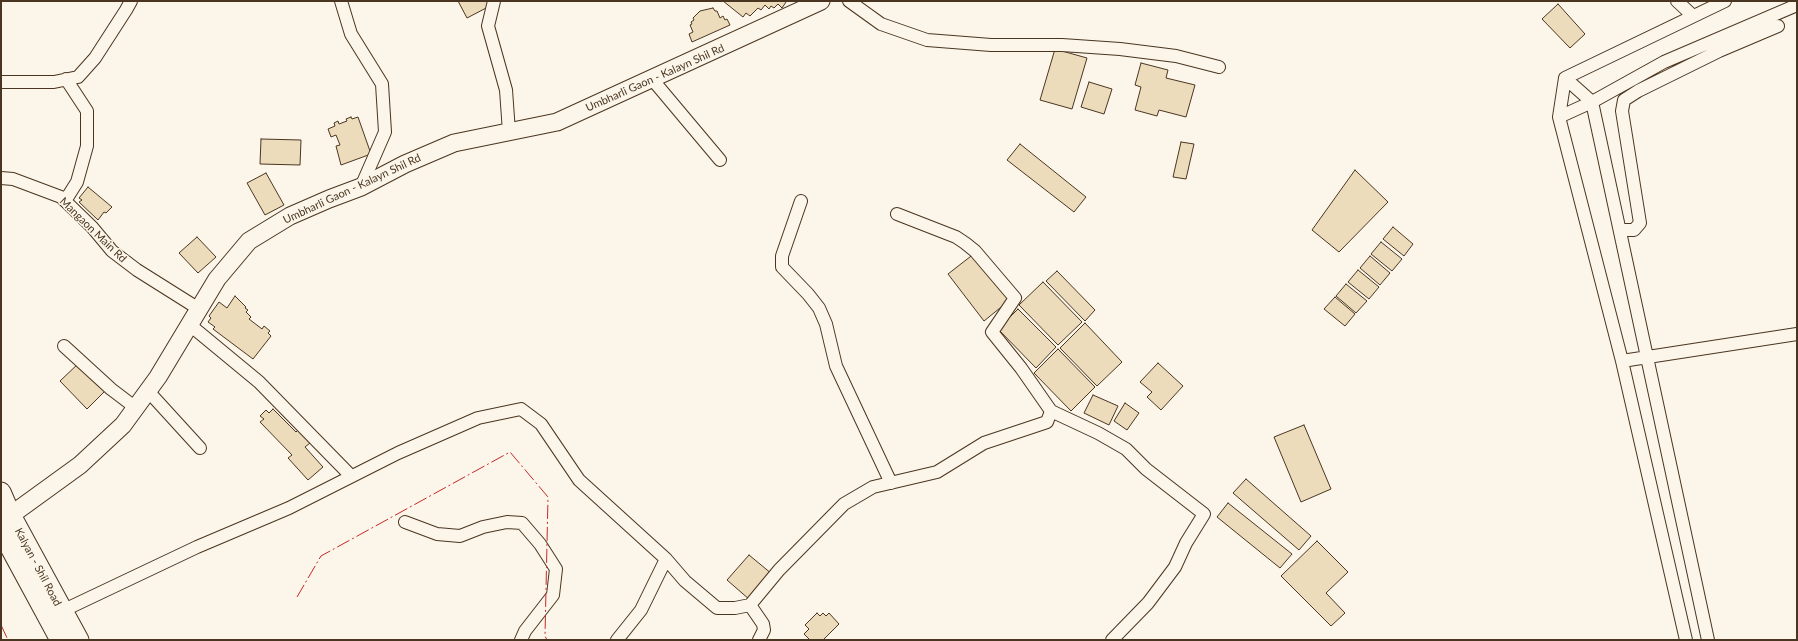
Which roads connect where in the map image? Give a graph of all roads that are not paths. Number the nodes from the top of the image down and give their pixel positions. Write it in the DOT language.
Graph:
graph roads {
  1 [pos="131,1"];
  2 [pos="341,1"];
  3 [pos="494,1"];
  4 [pos="821,1"];
  5 [pos="849,1"];
  6 [pos="1677,1"];
  7 [pos="1725,1"];
  8 [pos="1797,5"];
  9 [pos="1693,16"];
  10 [pos="1778,26"];
  11 [pos="1219,67"];
  12 [pos="1565,78"];
  13 [pos="66,79"];
  14 [pos="652,79"];
  15 [pos="1,82"];
  16 [pos="1592,102"];
  17 [pos="1559,117"];
  18 [pos="509,132"];
  19 [pos="720,160"];
  20 [pos="1,178"];
  21 [pos="361,187"];
  22 [pos="65,201"];
  23 [pos="801,201"];
  24 [pos="897,214"];
  25 [pos="1620,230"];
  26 [pos="199,309"];
  27 [pos="190,324"];
  28 [pos="1797,334"];
  29 [pos="64,346"];
  30 [pos="1647,356"];
  31 [pos="1622,361"];
  32 [pos="148,391"];
  33 [pos="136,408"];
  34 [pos="1051,411"];
  35 [pos="200,448"];
  36 [pos="351,476"];
  37 [pos="891,484"];
  38 [pos="1,492"];
  39 [pos="6,518"];
  40 [pos="405,522"];
  41 [pos="1,531"];
  42 [pos="666,559"];
  43 [pos="750,605"];
  44 [pos="62,611"];
  45 [pos="60,640"];
  46 [pos="78,640"];
  47 [pos="521,640"];
  48 [pos="617,640"];
  49 [pos="759,640"];
  50 [pos="1112,640"];
  51 [pos="1686,640"];
  52 [pos="1708,640"];
  1 -- 13 [label="street"];
  2 -- 21 [label="street"];
  3 -- 18 [label="street"];
  4 -- 14 [label="street, Umbharli Gaon - Kalayn Shil Rd"];
  5 -- 11 [label="street"];
  6 -- 9 [label="street"];
  7 -- 9 [label="street"];
  8 -- 16 [label="street"];
  9 -- 12 [label="street"];
  10 -- 25 [label="street"];
  12 -- 16 [label="street"];
  12 -- 17 [label="street"];
  13 -- 15 [label="street"];
  13 -- 22 [label="street"];
  14 -- 18 [label="street, Umbharli Gaon - Kalayn Shil Rd"];
  14 -- 19 [label="street"];
  16 -- 17 [label="street"];
  16 -- 25 [label="street"];
  17 -- 31 [label="street"];
  18 -- 21 [label="street, Umbharli Gaon - Kalayn Shil Rd"];
  20 -- 22 [label="street, Mangaon Main Rd"];
  21 -- 26 [label="street, Umbharli Gaon - Kalayn Shil Rd"];
  22 -- 26 [label="street, Mangaon Main Rd"];
  23 -- 37 [label="street"];
  24 -- 34 [label="street"];
  25 -- 30 [label="street"];
  26 -- 27 [label="street, Umbharli Gaon - Kalayn Shil Rd"];
  27 -- 32 [label="street, Umbharli Gaon - Kalayn Shil Rd"];
  27 -- 36 [label="street"];
  28 -- 30 [label="street"];
  29 -- 33 [label="street"];
  30 -- 31 [label="street"];
  30 -- 52 [label="street"];
  31 -- 51 [label="street"];
  32 -- 33 [label="street, Umbharli Gaon - Kalayn Shil Rd"];
  32 -- 35 [label="street"];
  33 -- 39 [label="street, Umbharli Gaon - Kalayn Shil Rd"];
  34 -- 37 [label="street"];
  34 -- 50 [label="street"];
  36 -- 42 [label="street"];
  36 -- 44 [label="street"];
  37 -- 43 [label="street"];
  38 -- 39 [label="main road, Kalyan - Shil Road"];
  39 -- 44 [label="main road, Kalyan - Shil Road"];
  40 -- 47 [label="street"];
  41 -- 45 [label="main road, Kalyan - Shil Road"];
  42 -- 43 [label="street"];
  42 -- 48 [label="street"];
  43 -- 49 [label="street"];
  44 -- 46 [label="main road, Kalyan - Shil Road"];
}
